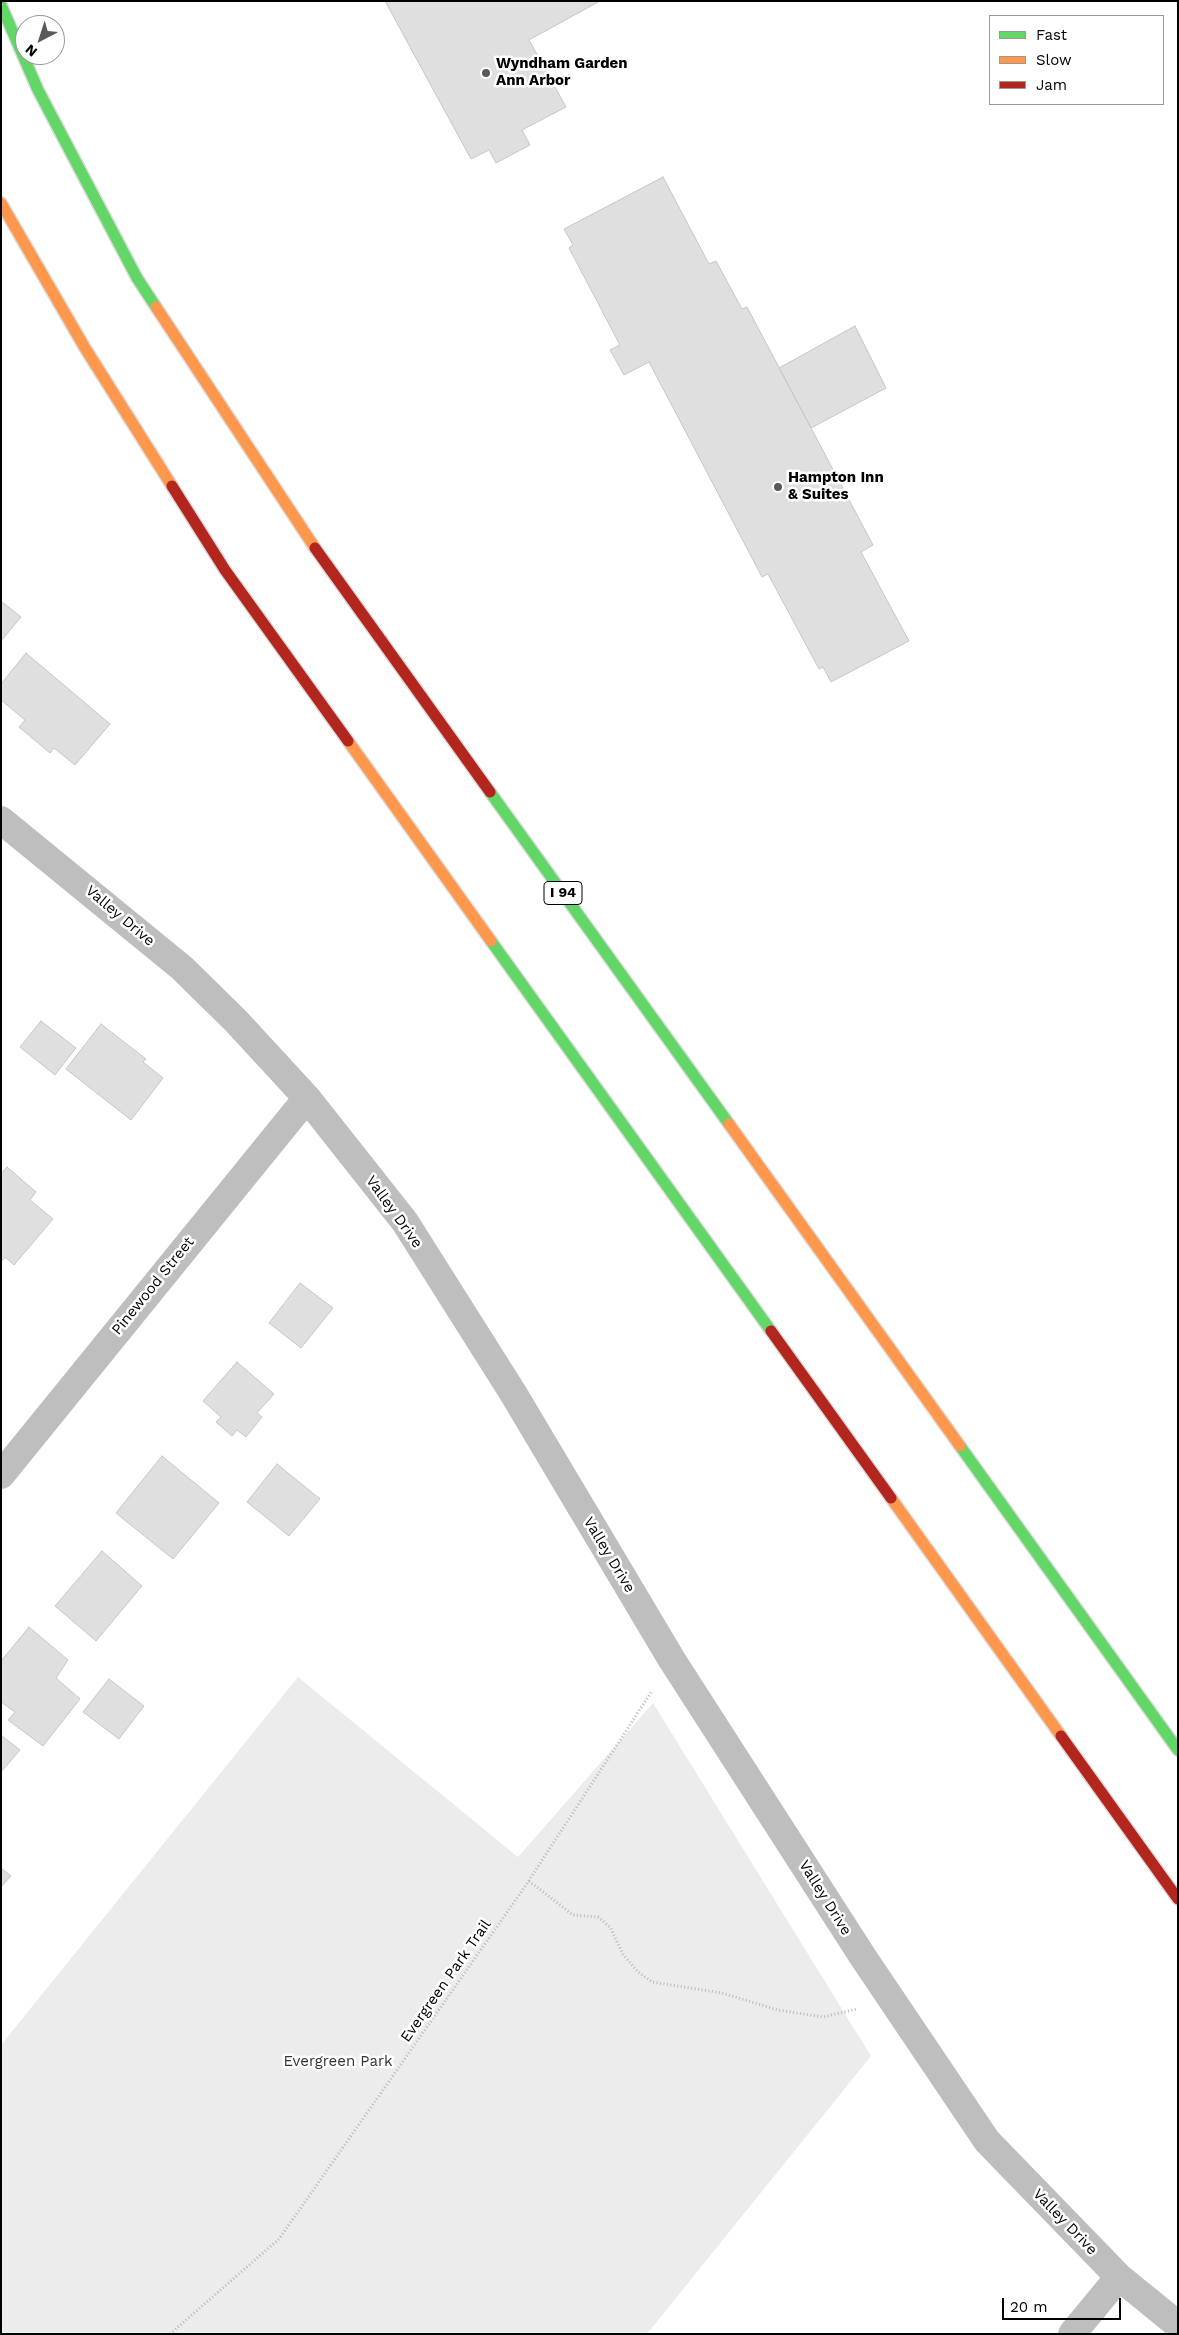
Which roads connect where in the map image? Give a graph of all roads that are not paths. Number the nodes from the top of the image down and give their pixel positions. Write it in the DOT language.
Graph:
graph roads {
  1 [pos="1,5"];
  2 [pos="1,203"];
  3 [pos="1,820"];
  4 [pos="307,1098"];
  5 [pos="1,1475"];
  6 [pos="1178,1750"];
  7 [pos="1178,1899"];
  8 [pos="1119,2277"];
  9 [pos="1178,2325"];
  10 [pos="1072,2334"];
  1 -- 6 [label="highway, I 94"];
  2 -- 7 [label="highway"];
  3 -- 4 [label="street, Valley Drive"];
  4 -- 5 [label="street, Pinewood Street"];
  4 -- 8 [label="street, Valley Drive"];
  8 -- 9 [label="street, Valley Drive"];
  8 -- 10 [label="street"];
}
